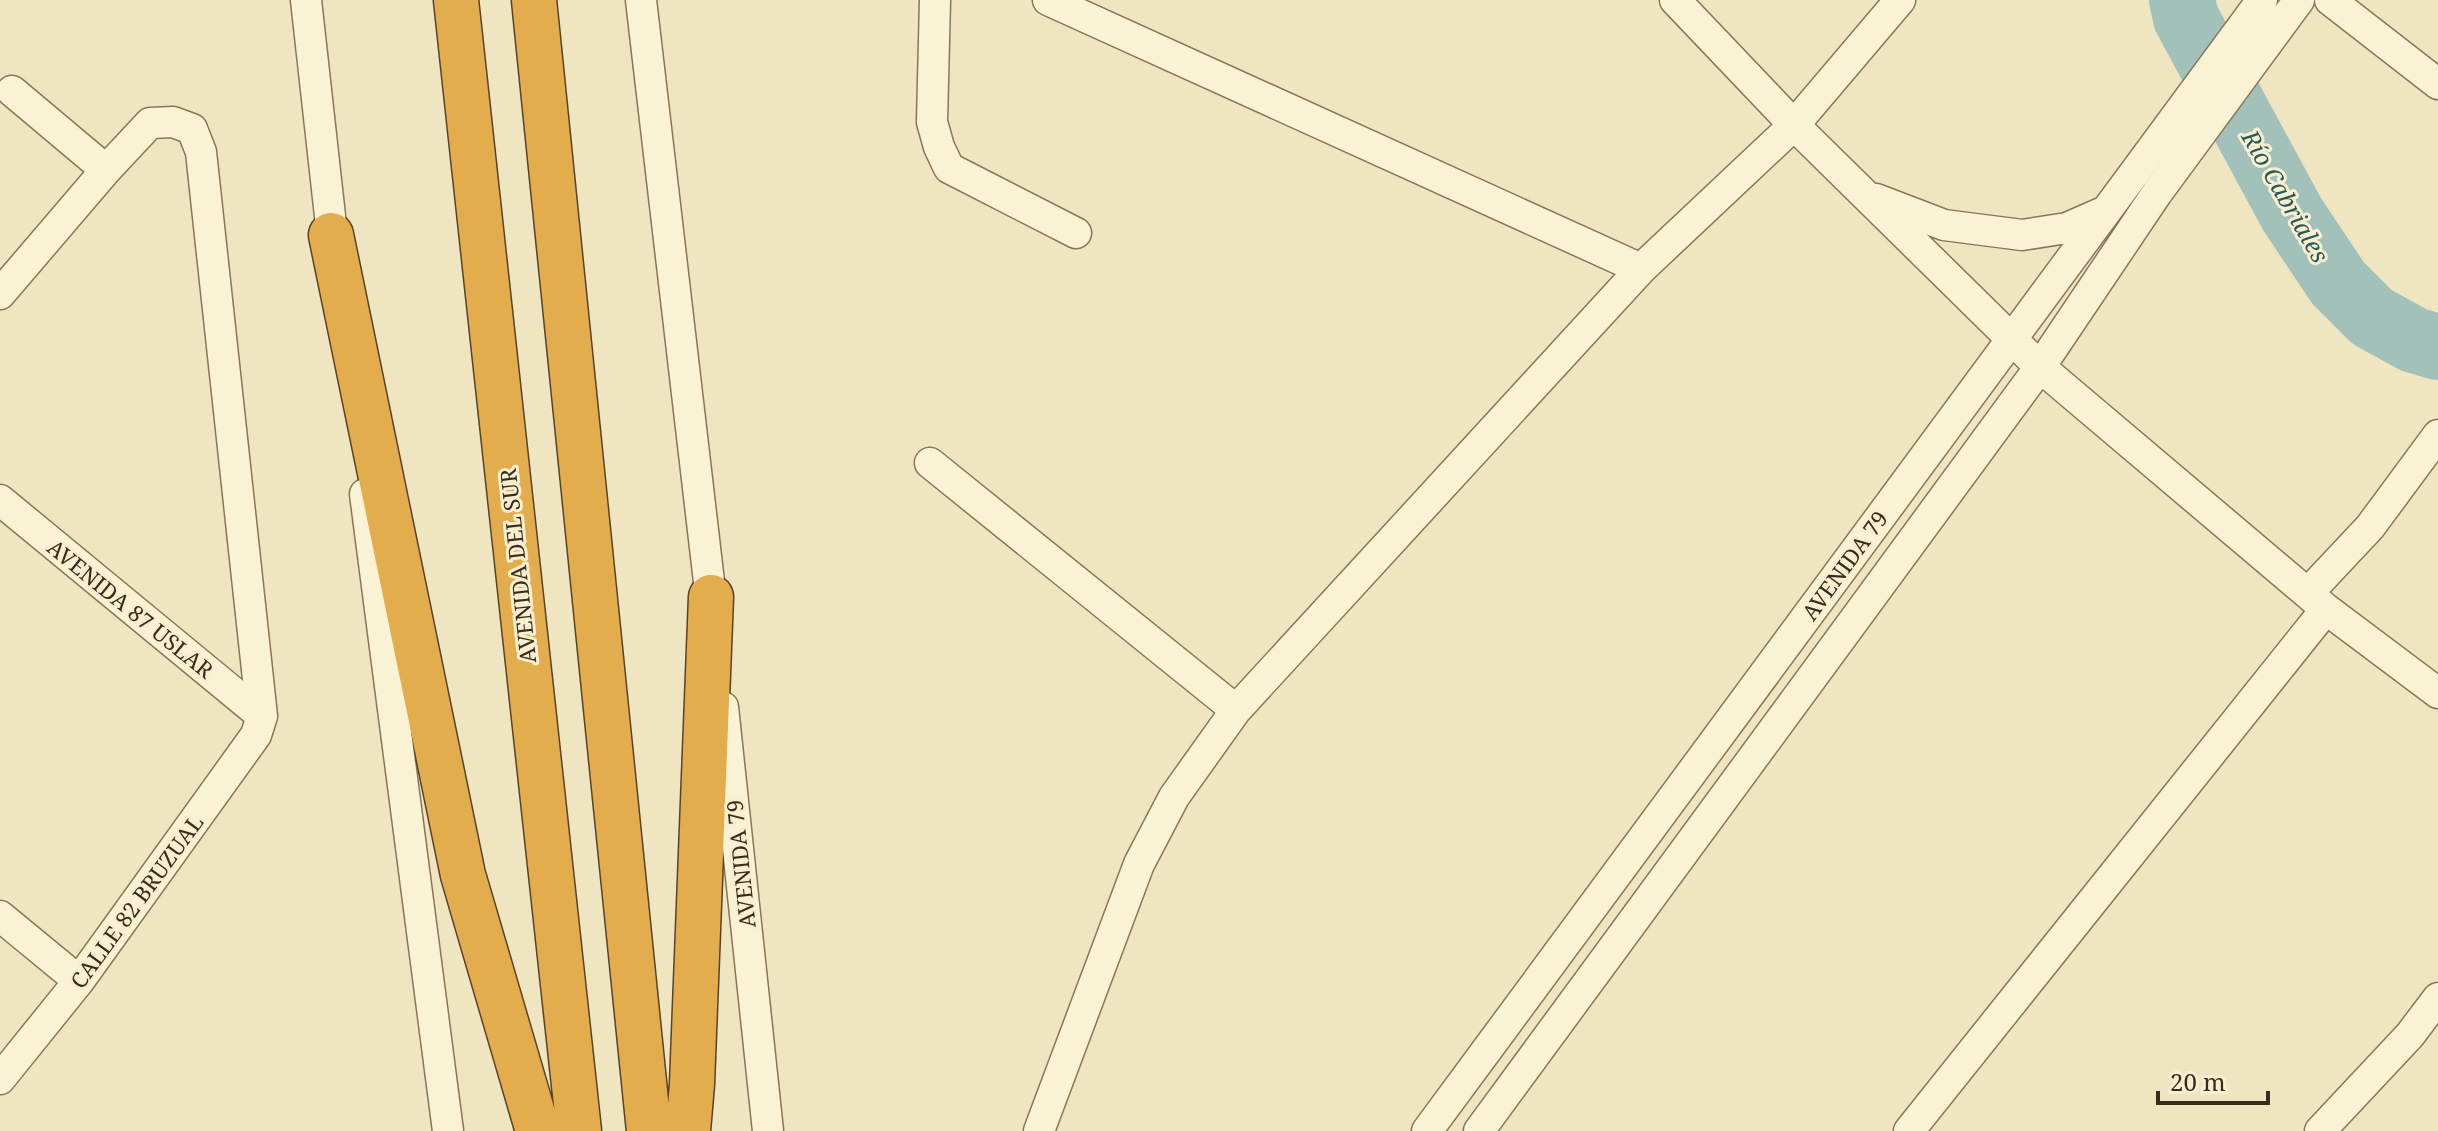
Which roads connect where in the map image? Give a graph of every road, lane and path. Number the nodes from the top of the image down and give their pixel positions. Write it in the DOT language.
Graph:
graph roads {
  1 [pos="306,0"];
  2 [pos="456,0"];
  3 [pos="534,0"];
  4 [pos="641,0"];
  5 [pos="935,0"];
  6 [pos="1048,0"];
  7 [pos="1675,0"];
  8 [pos="1900,0"];
  9 [pos="2262,0"];
  10 [pos="2299,0"];
  11 [pos="2330,0"];
  12 [pos="2438,84"];
  13 [pos="12,91"];
  14 [pos="1794,125"];
  15 [pos="106,170"];
  16 [pos="2146,183"];
  17 [pos="1865,195"];
  18 [pos="2108,211"];
  19 [pos="1076,233"];
  20 [pos="331,235"];
  21 [pos="1641,269"];
  22 [pos="0,294"];
  23 [pos="2011,339"];
  24 [pos="2040,367"];
  25 [pos="2438,435"];
  26 [pos="930,463"];
  27 [pos="0,500"];
  28 [pos="711,597"];
  29 [pos="2317,601"];
  30 [pos="2438,693"];
  31 [pos="1236,710"];
  32 [pos="262,716"];
  33 [pos="0,916"];
  34 [pos="79,981"];
  35 [pos="2438,998"];
  36 [pos="0,1079"];
  37 [pos="448,1131"];
  38 [pos="538,1131"];
  39 [pos="579,1131"];
  40 [pos="649,1131"];
  41 [pos="688,1131"];
  42 [pos="768,1131"];
  43 [pos="1039,1131"];
  44 [pos="1427,1131"];
  45 [pos="1479,1131"];
  46 [pos="1909,1131"];
  47 [pos="2320,1131"];
  1 -- 20 [label="street"];
  2 -- 39 [label="highway, AVENIDA DEL SUR"];
  3 -- 40 [label="highway"];
  4 -- 28 [label="street, AVENIDA 79"];
  5 -- 19 [label="street"];
  6 -- 21 [label="street"];
  7 -- 14 [label="street"];
  8 -- 14 [label="street"];
  9 -- 16 [label="street, AVENIDA 79"];
  10 -- 16 [label="street, AVENIDA 79"];
  11 -- 12 [label="street"];
  13 -- 15 [label="street"];
  14 -- 17 [label="street"];
  14 -- 21 [label="street"];
  15 -- 22 [label="street"];
  15 -- 32 [label="street"];
  16 -- 18 [label="street, AVENIDA 79"];
  16 -- 24 [label="street, AVENIDA 79"];
  17 -- 18 [label="street"];
  17 -- 23 [label="street"];
  18 -- 23 [label="street, AVENIDA 79"];
  20 -- 37 [label="street"];
  20 -- 38 [label="highway"];
  21 -- 31 [label="street"];
  23 -- 24 [label="street"];
  23 -- 44 [label="street, AVENIDA 79"];
  24 -- 29 [label="street"];
  24 -- 45 [label="street, AVENIDA 79"];
  25 -- 29 [label="street"];
  26 -- 31 [label="street"];
  27 -- 32 [label="street, AVENIDA 87 USLAR"];
  28 -- 41 [label="highway"];
  28 -- 42 [label="street, AVENIDA 79"];
  29 -- 30 [label="street"];
  29 -- 46 [label="street"];
  31 -- 43 [label="street"];
  32 -- 34 [label="street, CALLE 82 BRUZUAL"];
  33 -- 34 [label="street"];
  34 -- 36 [label="street, CALLE 82 BRUZUAL"];
  35 -- 47 [label="street"];
}
